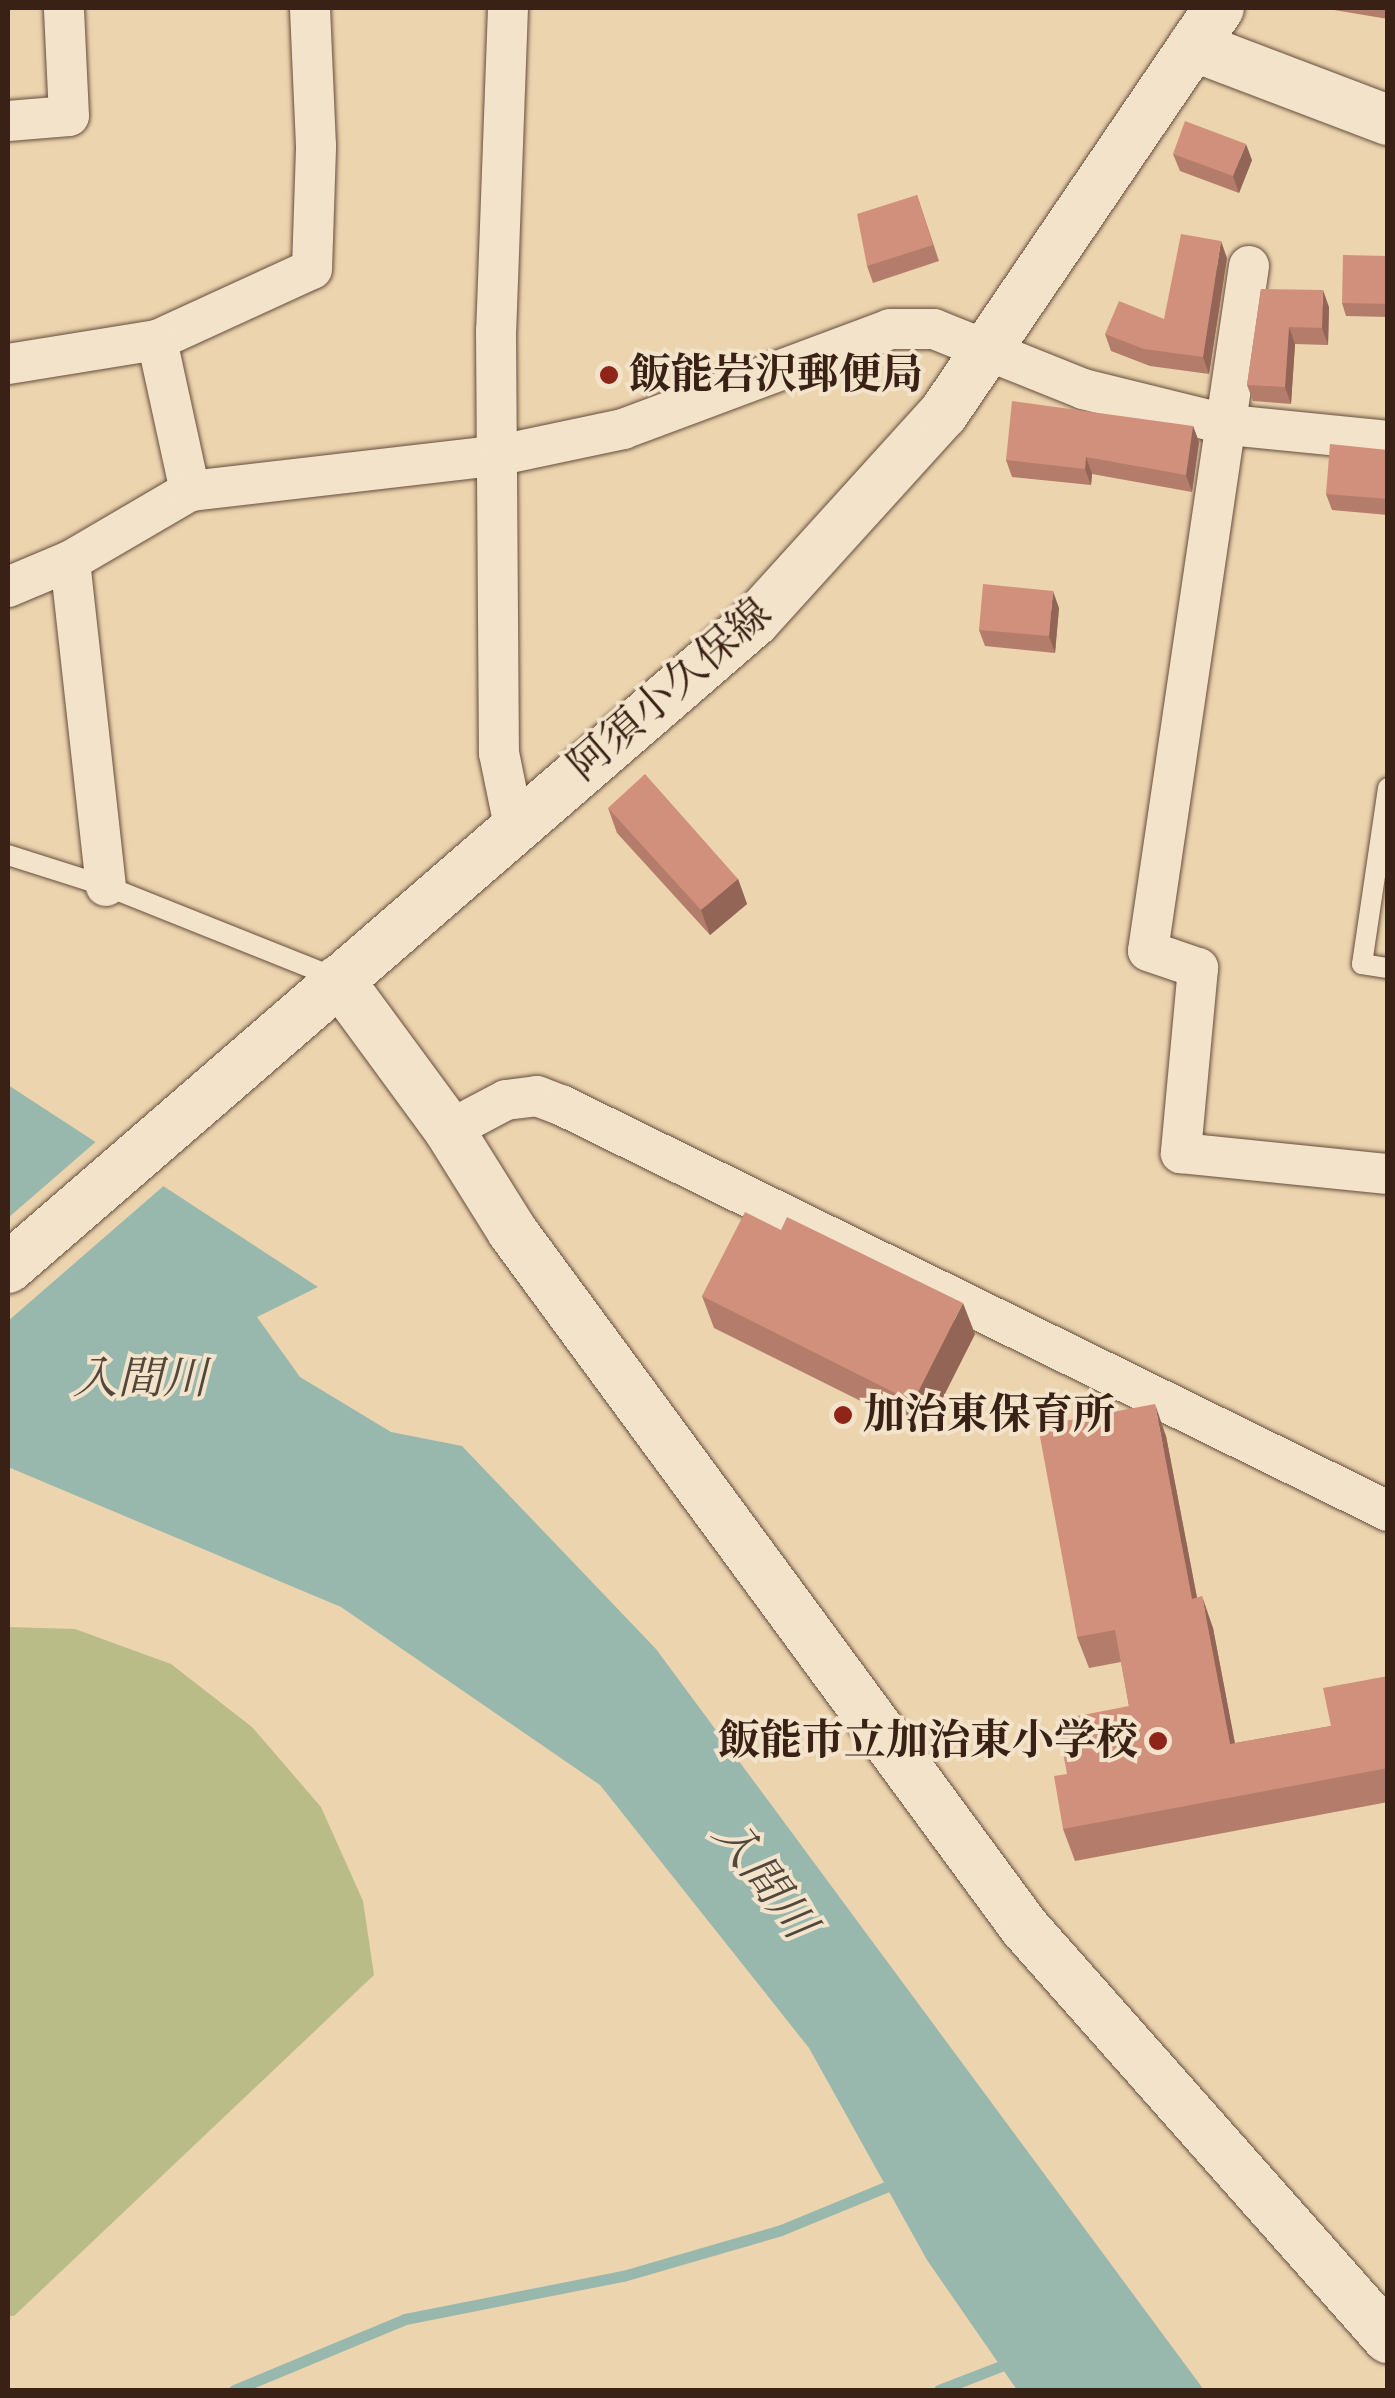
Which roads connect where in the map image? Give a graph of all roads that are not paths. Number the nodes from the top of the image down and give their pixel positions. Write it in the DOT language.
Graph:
graph roads {
  1 [pos="64,8"];
  2 [pos="310,8"];
  3 [pos="508,8"];
  4 [pos="1206,27"];
  5 [pos="1388,120"];
  6 [pos="8,121"];
  7 [pos="1249,266"];
  8 [pos="157,340"];
  9 [pos="989,351"];
  10 [pos="8,364"];
  11 [pos="1229,425"];
  12 [pos="1388,441"];
  13 [pos="500,455"];
  14 [pos="190,491"];
  15 [pos="70,561"];
  16 [pos="8,587"];
  17 [pos="1388,788"];
  18 [pos="514,826"];
  19 [pos="8,856"];
  20 [pos="106,886"];
  21 [pos="1388,968"];
  22 [pos="339,980"];
  23 [pos="449,1130"];
  24 [pos="1388,1174"];
  25 [pos="8,1268"];
  26 [pos="1388,1511"];
  27 [pos="1388,2338"];
  1 -- 6 [label="street"];
  2 -- 8 [label="street"];
  3 -- 13 [label="street"];
  4 -- 5 [label="street"];
  4 -- 9 [label="street, 阿須小久保線"];
  7 -- 11 [label="street"];
  8 -- 10 [label="street"];
  8 -- 14 [label="street"];
  9 -- 11 [label="street"];
  9 -- 13 [label="street"];
  9 -- 18 [label="street, 阿須小久保線"];
  11 -- 12 [label="street"];
  11 -- 24 [label="street"];
  13 -- 14 [label="street"];
  13 -- 18 [label="street"];
  14 -- 15 [label="street"];
  15 -- 16 [label="street"];
  15 -- 20 [label="street"];
  17 -- 21 [label="lane"];
  18 -- 22 [label="street, 阿須小久保線"];
  19 -- 20 [label="lane"];
  20 -- 22 [label="lane"];
  22 -- 23 [label="street"];
  22 -- 25 [label="street, 阿須小久保線"];
  23 -- 26 [label="street"];
  23 -- 27 [label="street"];
}
